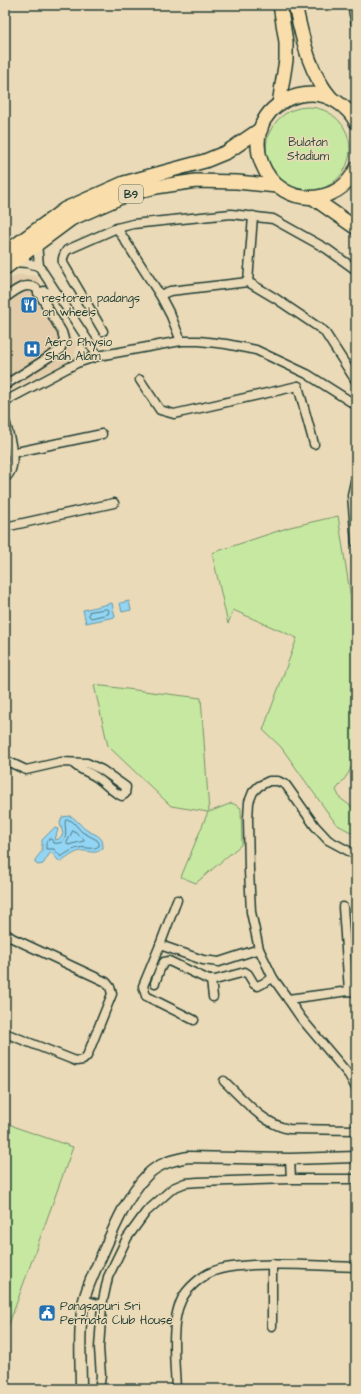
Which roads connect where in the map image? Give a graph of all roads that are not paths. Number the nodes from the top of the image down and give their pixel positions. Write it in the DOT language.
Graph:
graph roads {
  1 [pos="280,5"];
  2 [pos="295,5"];
  3 [pos="352,5"];
  4 [pos="356,24"];
  5 [pos="331,98"];
  6 [pos="279,104"];
  7 [pos="355,120"];
  8 [pos="260,129"];
  9 [pos="356,169"];
  10 [pos="277,186"];
  11 [pos="313,198"];
  12 [pos="253,216"];
  13 [pos="117,228"];
  14 [pos="356,228"];
  15 [pos="37,243"];
  16 [pos="8,261"];
  17 [pos="39,266"];
  18 [pos="356,270"];
  19 [pos="248,282"];
  20 [pos="38,293"];
  21 [pos="160,295"];
  22 [pos="59,296"];
  23 [pos="5,298"];
  24 [pos="104,331"];
  25 [pos="181,341"];
  26 [pos="98,356"];
  27 [pos="307,374"];
  28 [pos="140,380"];
  29 [pos="356,381"];
  30 [pos="5,384"];
  31 [pos="298,386"];
  32 [pos="5,392"];
  33 [pos="8,401"];
  34 [pos="356,405"];
  35 [pos="5,421"];
  36 [pos="102,434"];
  37 [pos="314,444"];
  38 [pos="12,453"];
  39 [pos="5,478"];
  40 [pos="356,479"];
  41 [pos="114,503"];
  42 [pos="5,527"];
  43 [pos="356,542"];
  44 [pos="5,760"];
  45 [pos="74,764"];
  46 [pos="356,855"];
  47 [pos="177,900"];
  48 [pos="343,907"];
  49 [pos="5,933"];
  50 [pos="160,945"];
  51 [pos="259,949"];
  52 [pos="273,978"];
  53 [pos="211,980"];
  54 [pos="155,983"];
  55 [pos="353,991"];
  56 [pos="214,997"];
  57 [pos="288,999"];
  58 [pos="194,1020"];
  59 [pos="5,1033"];
  60 [pos="224,1081"];
  61 [pos="356,1088"];
  62 [pos="356,1130"];
  63 [pos="356,1157"];
  64 [pos="290,1159"];
  65 [pos="291,1179"];
  66 [pos="356,1179"];
  67 [pos="272,1264"];
  68 [pos="356,1266"];
  69 [pos="84,1300"];
  70 [pos="102,1305"];
  71 [pos="272,1326"];
  72 [pos="81,1389"];
  73 [pos="99,1389"];
  74 [pos="176,1389"];
  1 -- 6 [label="main road"];
  2 -- 5 [label="main road, B9"];
  3 -- 4 [label="street"];
  5 -- 6 [label="main road, B9"];
  5 -- 7 [label="main road, B9"];
  6 -- 8 [label="main road, B9"];
  8 -- 10 [label="main road, B9"];
  8 -- 16 [label="main road, B9"];
  9 -- 11 [label="main road, B9"];
  10 -- 11 [label="main road, B9"];
  10 -- 15 [label="main road, B9"];
  11 -- 14 [label="main road"];
  12 -- 13 [label="street"];
  12 -- 18 [label="street"];
  12 -- 19 [label="street"];
  13 -- 21 [label="street"];
  13 -- 24 [label="street"];
  15 -- 16 [label="main road, B9"];
  15 -- 17 [label="street"];
  16 -- 17 [label="street"];
  17 -- 22 [label="street"];
  19 -- 21 [label="street"];
  19 -- 29 [label="street"];
  20 -- 22 [label="street"];
  20 -- 23 [label="street"];
  20 -- 30 [label="street"];
  21 -- 25 [label="street"];
  22 -- 26 [label="street"];
  25 -- 26 [label="street"];
  25 -- 27 [label="street"];
  26 -- 33 [label="street"];
  27 -- 31 [label="street"];
  27 -- 34 [label="street"];
  28 -- 31 [label="street"];
  31 -- 37 [label="street"];
  32 -- 33 [label="street"];
  35 -- 38 [label="street"];
  36 -- 38 [label="street"];
  38 -- 39 [label="street"];
  40 -- 43 [label="street"];
  41 -- 42 [label="street"];
  44 -- 45 [label="street"];
  45 -- 45 [label="street"];
  46 -- 51 [label="street"];
  47 -- 50 [label="street"];
  48 -- 55 [label="street"];
  49 -- 59 [label="street"];
  50 -- 51 [label="street"];
  50 -- 58 [label="street"];
  51 -- 52 [label="street"];
  52 -- 53 [label="street"];
  52 -- 57 [label="street"];
  53 -- 54 [label="street"];
  53 -- 56 [label="street"];
  55 -- 57 [label="street"];
  57 -- 61 [label="street"];
  60 -- 62 [label="street"];
  63 -- 64 [label="street"];
  64 -- 65 [label="street"];
  64 -- 69 [label="street"];
  65 -- 66 [label="street"];
  65 -- 70 [label="street"];
  67 -- 68 [label="street"];
  67 -- 71 [label="street"];
  67 -- 74 [label="street"];
  69 -- 70 [label="street"];
  69 -- 72 [label="street"];
  70 -- 73 [label="street"];
}
